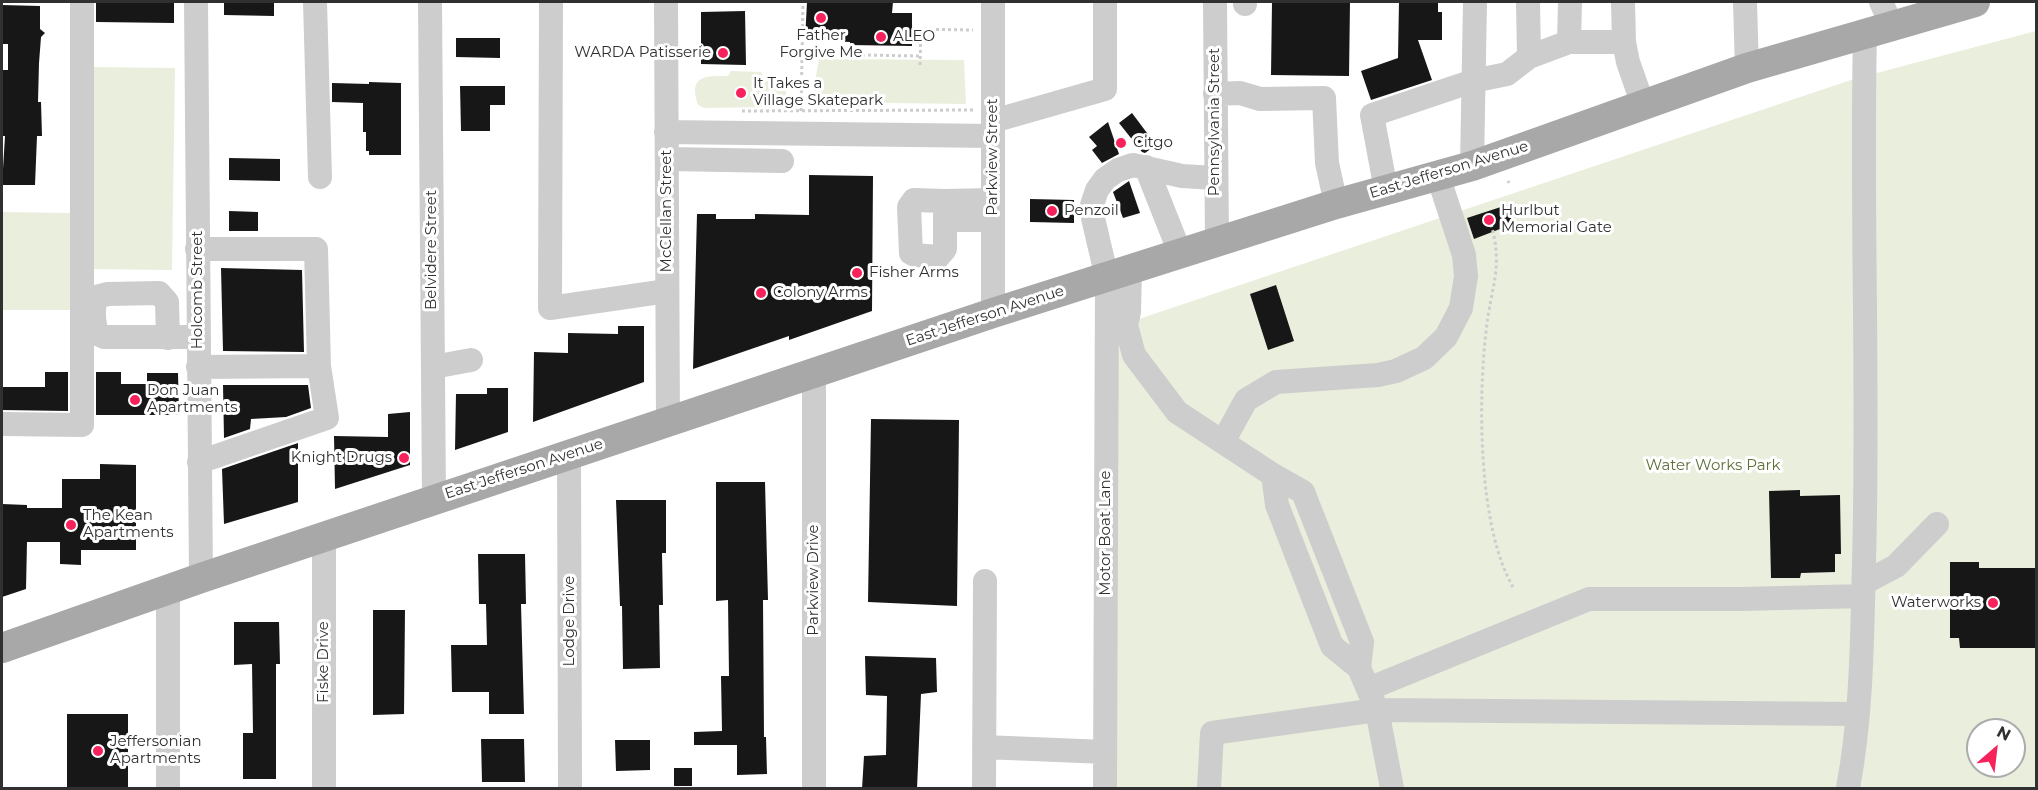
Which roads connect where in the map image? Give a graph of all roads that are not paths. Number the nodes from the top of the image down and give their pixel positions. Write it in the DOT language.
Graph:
graph roads {
  1 [pos="82,2"];
  2 [pos="196,2"];
  3 [pos="315,2"];
  4 [pos="430,2"];
  5 [pos="551,2"];
  6 [pos="666,2"];
  7 [pos="993,2"];
  8 [pos="1105,2"];
  9 [pos="1215,2"];
  10 [pos="1475,2"];
  11 [pos="1528,2"];
  12 [pos="1570,2"];
  13 [pos="1623,2"];
  14 [pos="1745,2"];
  15 [pos="1975,2"];
  16 [pos="1879,21"];
  17 [pos="1569,42"];
  18 [pos="1624,42"];
  19 [pos="1529,57"];
  20 [pos="1747,68"];
  21 [pos="1473,81"];
  22 [pos="1215,94"];
  23 [pos="1643,105"];
  24 [pos="988,122"];
  25 [pos="666,132"];
  26 [pos="666,159"];
  27 [pos="782,161"];
  28 [pos="1472,166"];
  29 [pos="1146,167"];
  30 [pos="1438,176"];
  31 [pos="320,177"];
  32 [pos="1215,178"];
  33 [pos="1386,190"];
  34 [pos="1336,204"];
  35 [pos="945,210"];
  36 [pos="993,210"];
  37 [pos="1217,242"];
  38 [pos="197,249"];
  39 [pos="1180,254"];
  40 [pos="1118,274"];
  41 [pos="667,291"];
  42 [pos="993,313"];
  43 [pos="198,337"];
  44 [pos="168,338"];
  45 [pos="471,360"];
  46 [pos="319,366"];
  47 [pos="198,367"];
  48 [pos="433,367"];
  49 [pos="814,372"];
  50 [pos="668,421"];
  51 [pos="2,424"];
  52 [pos="1223,442"];
  53 [pos="569,454"];
  54 [pos="199,462"];
  55 [pos="434,500"];
  56 [pos="1937,524"];
  57 [pos="324,536"];
  58 [pos="201,578"];
  59 [pos="985,581"];
  60 [pos="1863,589"];
  61 [pos="168,590"];
  62 [pos="2,648"];
  63 [pos="1368,689"];
  64 [pos="1858,714"];
  65 [pos="984,747"];
  66 [pos="1105,752"];
  67 [pos="168,789"];
  68 [pos="324,789"];
  69 [pos="570,789"];
  70 [pos="814,789"];
  71 [pos="984,789"];
  72 [pos="1105,789"];
  73 [pos="1209,789"];
  74 [pos="1392,789"];
  75 [pos="1848,789"];
  1 -- 51 [label="street"];
  2 -- 38 [label="street, Holcomb Street"];
  3 -- 31 [label="street"];
  4 -- 48 [label="street, Belvidere Street"];
  5 -- 41 [label="street"];
  6 -- 25 [label="street, McClellan Street"];
  7 -- 24 [label="street, Parkview Street"];
  8 -- 24 [label="street"];
  9 -- 22 [label="street, Pennsylvania Street"];
  10 -- 21 [label="street"];
  11 -- 19 [label="street"];
  12 -- 17 [label="street"];
  13 -- 18 [label="street"];
  14 -- 20 [label="street"];
  15 -- 16 [label="main road, East Jefferson Avenue"];
  16 -- 20 [label="main road, East Jefferson Avenue"];
  16 -- 60 [label="street"];
  17 -- 18 [label="street"];
  17 -- 19 [label="street"];
  18 -- 23 [label="street"];
  19 -- 21 [label="street"];
  20 -- 23 [label="main road, East Jefferson Avenue"];
  21 -- 28 [label="street"];
  21 -- 33 [label="street"];
  22 -- 32 [label="street, Pennsylvania Street"];
  22 -- 34 [label="street"];
  23 -- 28 [label="main road, East Jefferson Avenue"];
  24 -- 25 [label="street"];
  24 -- 36 [label="street, Parkview Street"];
  25 -- 26 [label="street, McClellan Street"];
  26 -- 27 [label="street"];
  26 -- 41 [label="street, McClellan Street"];
  28 -- 30 [label="main road, East Jefferson Avenue"];
  29 -- 32 [label="street"];
  29 -- 39 [label="street"];
  29 -- 40 [label="street"];
  30 -- 33 [label="main road, East Jefferson Avenue"];
  30 -- 52 [label="street"];
  32 -- 37 [label="street, Pennsylvania Street"];
  33 -- 34 [label="main road, East Jefferson Avenue"];
  34 -- 37 [label="main road, East Jefferson Avenue"];
  35 -- 36 [label="street"];
  36 -- 42 [label="street, Parkview Street"];
  37 -- 39 [label="main road, East Jefferson Avenue"];
  38 -- 43 [label="street, Holcomb Street"];
  38 -- 46 [label="street"];
  39 -- 40 [label="main road, East Jefferson Avenue"];
  40 -- 42 [label="main road, East Jefferson Avenue"];
  40 -- 52 [label="street"];
  40 -- 66 [label="street, Motor Boat Lane"];
  41 -- 50 [label="street, McClellan Street"];
  42 -- 49 [label="main road, East Jefferson Avenue"];
  43 -- 44 [label="street"];
  43 -- 47 [label="street, Holcomb Street"];
  45 -- 48 [label="street"];
  46 -- 47 [label="street"];
  46 -- 54 [label="street"];
  47 -- 54 [label="street, Holcomb Street"];
  48 -- 55 [label="street, Belvidere Street"];
  49 -- 50 [label="main road, East Jefferson Avenue"];
  49 -- 70 [label="street, Parkview Drive"];
  50 -- 53 [label="main road, East Jefferson Avenue"];
  52 -- 63 [label="street"];
  53 -- 55 [label="main road, East Jefferson Avenue"];
  53 -- 69 [label="street, Lodge Drive"];
  54 -- 58 [label="street, Holcomb Street"];
  55 -- 57 [label="main road, East Jefferson Avenue"];
  56 -- 60 [label="street"];
  57 -- 58 [label="main road, East Jefferson Avenue"];
  57 -- 68 [label="street, Fiske Drive"];
  58 -- 61 [label="main road, East Jefferson Avenue"];
  59 -- 65 [label="street"];
  60 -- 63 [label="street"];
  60 -- 64 [label="street"];
  61 -- 62 [label="main road, East Jefferson Avenue"];
  61 -- 67 [label="street"];
  63 -- 64 [label="street"];
  63 -- 73 [label="street"];
  63 -- 74 [label="street"];
  64 -- 75 [label="street"];
  65 -- 66 [label="street"];
  65 -- 71 [label="street"];
  66 -- 72 [label="street, Motor Boat Lane"];
}
